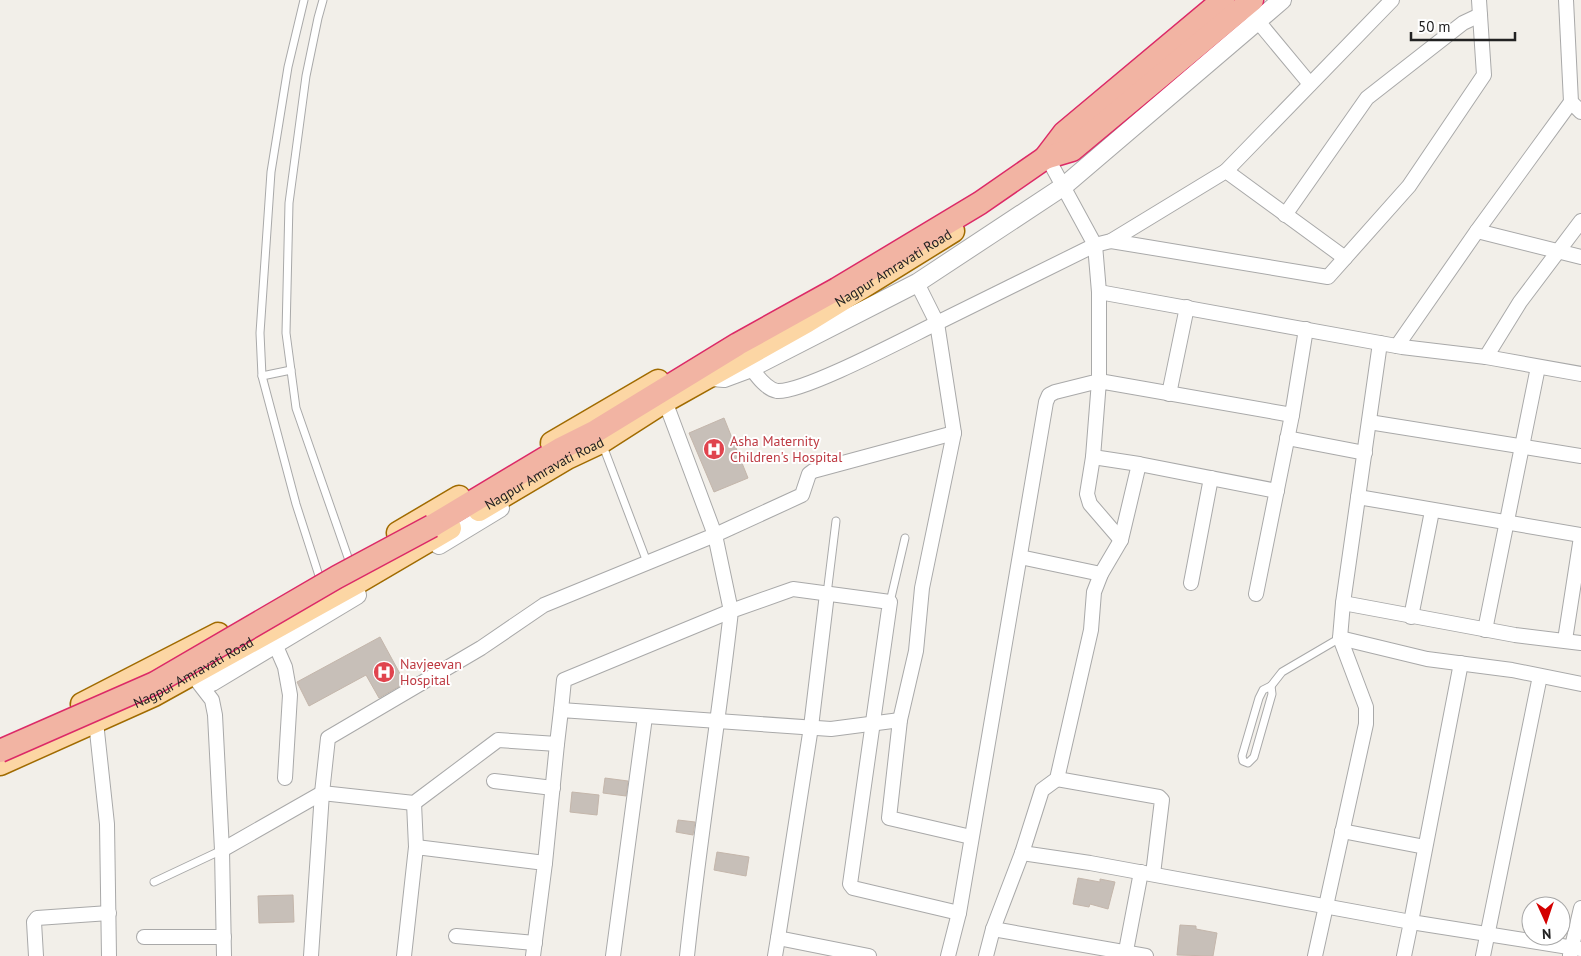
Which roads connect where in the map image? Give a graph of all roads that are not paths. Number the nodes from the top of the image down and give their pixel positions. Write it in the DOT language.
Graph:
graph roads {
  1 [pos="304,0"];
  2 [pos="323,0"];
  3 [pos="1223,0"];
  4 [pos="1282,0"];
  5 [pos="1392,0"];
  6 [pos="1480,0"];
  7 [pos="1566,0"];
  8 [pos="1252,9"];
  9 [pos="1480,15"];
  10 [pos="1310,84"];
  11 [pos="1576,107"];
  12 [pos="1068,142"];
  13 [pos="1049,162"];
  14 [pos="1226,172"];
  15 [pos="1064,186"];
  16 [pos="1285,215"];
  17 [pos="1581,223"];
  18 [pos="1477,231"];
  19 [pos="1110,241"];
  20 [pos="1095,246"];
  21 [pos="1560,252"];
  22 [pos="1581,257"];
  23 [pos="1345,258"];
  24 [pos="917,283"];
  25 [pos="1098,292"];
  26 [pos="1187,306"];
  27 [pos="937,323"];
  28 [pos="1306,329"];
  29 [pos="1380,343"];
  30 [pos="1398,346"];
  31 [pos="1486,357"];
  32 [pos="1538,367"];
  33 [pos="750,368"];
  34 [pos="290,370"];
  35 [pos="1579,370"];
  36 [pos="262,376"];
  37 [pos="706,377"];
  38 [pos="1099,381"];
  39 [pos="1169,394"];
  40 [pos="665,401"];
  41 [pos="1292,415"];
  42 [pos="1369,422"];
  43 [pos="954,433"];
  44 [pos="1287,438"];
  45 [pos="601,442"];
  46 [pos="1521,445"];
  47 [pos="1365,453"];
  48 [pos="1581,456"];
  49 [pos="1093,457"];
  50 [pos="1140,464"];
  51 [pos="1211,478"];
  52 [pos="1277,491"];
  53 [pos="1358,497"];
  54 [pos="1432,511"];
  55 [pos="836,521"];
  56 [pos="1506,522"];
  57 [pos="715,535"];
  58 [pos="1581,536"];
  59 [pos="905,538"];
  60 [pos="1122,540"];
  61 [pos="1020,557"];
  62 [pos="350,561"];
  63 [pos="647,562"];
  64 [pos="1101,574"];
  65 [pos="319,576"];
  66 [pos="1578,577"];
  67 [pos="1191,583"];
  68 [pos="360,587"];
  69 [pos="827,594"];
  70 [pos="1256,594"];
  71 [pos="890,602"];
  72 [pos="1343,602"];
  73 [pos="328,604"];
  74 [pos="731,611"];
  75 [pos="1411,617"];
  76 [pos="1485,630"];
  77 [pos="1340,638"];
  78 [pos="1565,640"];
  79 [pos="1581,643"];
  80 [pos="275,644"];
  81 [pos="1461,664"];
  82 [pos="195,673"];
  83 [pos="1540,676"];
  84 [pos="1581,684"];
  85 [pos="1270,686"];
  86 [pos="561,710"];
  87 [pos="645,717"];
  88 [pos="900,720"];
  89 [pos="96,722"];
  90 [pos="719,722"];
  91 [pos="872,722"];
  92 [pos="811,727"];
  93 [pos="0,743"];
  94 [pos="557,744"];
  95 [pos="0,751"];
  96 [pos="0,764"];
  97 [pos="285,778"];
  98 [pos="1056,779"];
  99 [pos="494,781"];
  100 [pos="553,788"];
  101 [pos="322,792"];
  102 [pos="414,803"];
  103 [pos="1342,831"];
  104 [pos="971,837"];
  105 [pos="416,847"];
  106 [pos="1426,847"];
  107 [pos="222,850"];
  108 [pos="1022,853"];
  109 [pos="545,863"];
  110 [pos="1147,873"];
  111 [pos="154,882"];
  112 [pos="1325,907"];
  113 [pos="1581,908"];
  114 [pos="959,912"];
  115 [pos="109,913"];
  116 [pos="1411,922"];
  117 [pos="994,929"];
  118 [pos="1487,932"];
  119 [pos="456,936"];
  120 [pos="144,937"];
  121 [pos="224,937"];
  122 [pos="778,938"];
  123 [pos="534,949"];
  124 [pos="1574,951"];
  125 [pos="838,953"];
  126 [pos="1125,954"];
  127 [pos="36,956"];
  128 [pos="109,956"];
  129 [pos="224,956"];
  130 [pos="310,956"];
  131 [pos="404,956"];
  132 [pos="613,956"];
  133 [pos="687,956"];
  134 [pos="776,956"];
  135 [pos="868,956"];
  136 [pos="948,956"];
  137 [pos="986,956"];
  138 [pos="1146,956"];
  139 [pos="1316,956"];
  140 [pos="1404,956"];
  141 [pos="1483,956"];
  1 -- 36 [label="lane"];
  2 -- 34 [label="lane"];
  3 -- 12 [label="highway, Nagpur Amravati Road"];
  4 -- 8 [label="street"];
  5 -- 10 [label="street"];
  6 -- 9 [label="street"];
  7 -- 11 [label="street"];
  8 -- 10 [label="street"];
  8 -- 12 [label="highway, Nagpur Amravati Road"];
  8 -- 15 [label="street"];
  9 -- 16 [label="street"];
  9 -- 23 [label="street"];
  10 -- 14 [label="street"];
  11 -- 18 [label="street"];
  12 -- 13 [label="highway, Nagpur Amravati Road"];
  12 -- 62 [label="main road, Nagpur Amravati Road"];
  13 -- 15 [label="street"];
  13 -- 37 [label="main road, Nagpur Amravati Road"];
  13 -- 95 [label="highway, bridge"];
  14 -- 16 [label="street"];
  14 -- 19 [label="street"];
  15 -- 20 [label="street"];
  15 -- 24 [label="street"];
  16 -- 23 [label="street"];
  17 -- 21 [label="street"];
  18 -- 21 [label="street"];
  18 -- 30 [label="street"];
  19 -- 20 [label="street"];
  19 -- 23 [label="street"];
  20 -- 25 [label="street"];
  20 -- 27 [label="street"];
  21 -- 22 [label="street"];
  21 -- 31 [label="street"];
  24 -- 27 [label="street"];
  24 -- 33 [label="street"];
  25 -- 26 [label="street"];
  25 -- 38 [label="street"];
  26 -- 28 [label="street"];
  26 -- 39 [label="street"];
  27 -- 33 [label="street"];
  27 -- 43 [label="street"];
  28 -- 29 [label="street"];
  28 -- 41 [label="street"];
  29 -- 30 [label="street"];
  29 -- 42 [label="street"];
  30 -- 31 [label="street"];
  31 -- 32 [label="street"];
  32 -- 35 [label="street"];
  32 -- 46 [label="street"];
  33 -- 37 [label="street"];
  34 -- 36 [label="lane"];
  34 -- 62 [label="lane"];
  36 -- 65 [label="lane"];
  37 -- 40 [label="main road, Nagpur Amravati Road"];
  38 -- 39 [label="street"];
  38 -- 49 [label="street"];
  38 -- 61 [label="street"];
  39 -- 41 [label="street"];
  40 -- 45 [label="main road, Nagpur Amravati Road"];
  40 -- 57 [label="street"];
  41 -- 44 [label="street"];
  42 -- 46 [label="street"];
  42 -- 47 [label="street"];
  43 -- 57 [label="street"];
  43 -- 88 [label="street"];
  44 -- 47 [label="street"];
  44 -- 52 [label="street"];
  45 -- 63 [label="lane"];
  45 -- 68 [label="main road, Nagpur Amravati Road"];
  46 -- 48 [label="street"];
  46 -- 56 [label="street"];
  47 -- 53 [label="street"];
  49 -- 50 [label="street"];
  49 -- 60 [label="street"];
  50 -- 51 [label="street"];
  50 -- 60 [label="street"];
  51 -- 52 [label="street"];
  51 -- 67 [label="street"];
  52 -- 70 [label="street"];
  53 -- 54 [label="street"];
  53 -- 72 [label="street"];
  54 -- 56 [label="street"];
  54 -- 75 [label="street"];
  55 -- 69 [label="lane"];
  56 -- 58 [label="street"];
  56 -- 76 [label="street"];
  57 -- 63 [label="street"];
  57 -- 74 [label="street"];
  58 -- 66 [label="street"];
  59 -- 71 [label="lane"];
  60 -- 64 [label="street"];
  61 -- 64 [label="street"];
  61 -- 104 [label="street"];
  62 -- 65 [label="main road, Nagpur Amravati Road"];
  62 -- 68 [label="lane"];
  63 -- 101 [label="street"];
  64 -- 98 [label="street"];
  65 -- 73 [label="lane"];
  65 -- 93 [label="main road, Nagpur Amravati Road"];
  66 -- 78 [label="street"];
  68 -- 73 [label="main road, Nagpur Amravati Road"];
  69 -- 71 [label="street"];
  69 -- 74 [label="street"];
  69 -- 92 [label="street"];
  71 -- 91 [label="street"];
  72 -- 75 [label="street"];
  72 -- 77 [label="street"];
  73 -- 80 [label="street"];
  73 -- 82 [label="main road, Nagpur Amravati Road"];
  74 -- 86 [label="street"];
  74 -- 90 [label="street"];
  75 -- 76 [label="street"];
  76 -- 78 [label="street"];
  77 -- 81 [label="street"];
  77 -- 85 [label="lane"];
  77 -- 103 [label="street"];
  78 -- 79 [label="street"];
  80 -- 82 [label="street"];
  80 -- 97 [label="street"];
  81 -- 83 [label="street"];
  81 -- 106 [label="street"];
  82 -- 89 [label="main road, Nagpur Amravati Road"];
  82 -- 107 [label="street"];
  83 -- 84 [label="street"];
  83 -- 118 [label="street"];
  85 -- 85 [label="lane"];
  86 -- 87 [label="street"];
  86 -- 94 [label="street"];
  87 -- 90 [label="street"];
  87 -- 132 [label="street"];
  88 -- 91 [label="street"];
  88 -- 104 [label="street"];
  89 -- 96 [label="main road, Nagpur Amravati Road"];
  89 -- 115 [label="street"];
  90 -- 92 [label="street"];
  90 -- 133 [label="street"];
  91 -- 92 [label="street"];
  91 -- 114 [label="street"];
  92 -- 122 [label="street"];
  94 -- 100 [label="street"];
  94 -- 102 [label="street"];
  98 -- 108 [label="street"];
  98 -- 110 [label="street"];
  99 -- 100 [label="street"];
  100 -- 109 [label="street"];
  101 -- 102 [label="street"];
  101 -- 107 [label="street"];
  101 -- 130 [label="street"];
  102 -- 105 [label="street"];
  103 -- 106 [label="street"];
  103 -- 112 [label="street"];
  104 -- 114 [label="street"];
  105 -- 109 [label="street"];
  105 -- 131 [label="street"];
  106 -- 116 [label="street"];
  107 -- 111 [label="lane"];
  107 -- 121 [label="street"];
  108 -- 110 [label="street"];
  108 -- 117 [label="street"];
  109 -- 123 [label="street"];
  110 -- 112 [label="street"];
  110 -- 126 [label="street"];
  112 -- 116 [label="street"];
  112 -- 139 [label="street"];
  113 -- 124 [label="street"];
  114 -- 136 [label="street"];
  115 -- 127 [label="street"];
  115 -- 128 [label="street"];
  116 -- 118 [label="street"];
  116 -- 140 [label="street"];
  117 -- 126 [label="street"];
  117 -- 137 [label="street"];
  118 -- 124 [label="street"];
  118 -- 141 [label="street"];
  119 -- 123 [label="street"];
  120 -- 121 [label="street"];
  121 -- 129 [label="street"];
  122 -- 125 [label="street"];
  122 -- 134 [label="street"];
  125 -- 135 [label="street"];
  126 -- 138 [label="street"];
}
